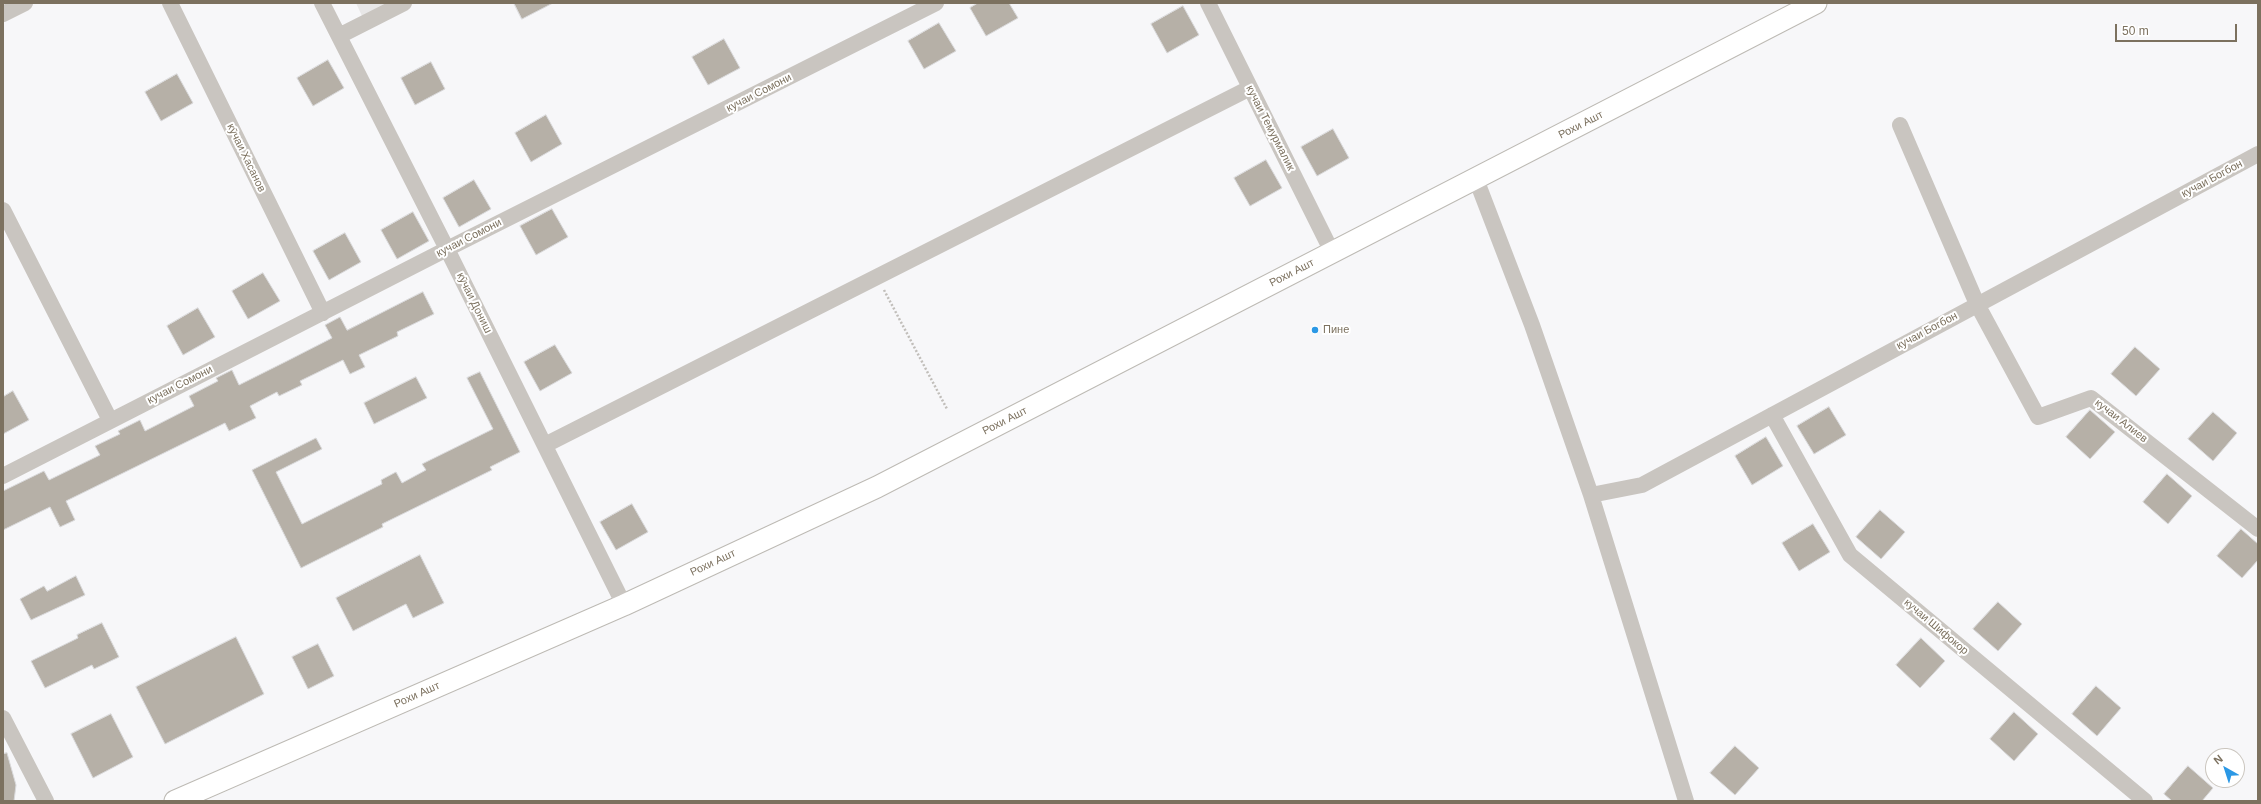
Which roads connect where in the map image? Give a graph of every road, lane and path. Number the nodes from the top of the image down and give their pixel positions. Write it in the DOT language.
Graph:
graph roads {
  1 [pos="25,3"];
  2 [pos="170,3"];
  3 [pos="322,3"];
  4 [pos="404,3"];
  5 [pos="936,3"];
  6 [pos="1208,3"];
  7 [pos="1816,3"];
  8 [pos="3,14"];
  9 [pos="339,36"];
  10 [pos="1250,88"];
  11 [pos="1900,125"];
  12 [pos="2258,154"];
  13 [pos="1476,179"];
  14 [pos="3,210"];
  15 [pos="447,249"];
  16 [pos="1332,252"];
  17 [pos="878,277"];
  18 [pos="1977,304"];
  19 [pos="323,313"];
  20 [pos="947,409"];
  21 [pos="1772,415"];
  22 [pos="110,420"];
  23 [pos="545,445"];
  24 [pos="3,476"];
  25 [pos="1591,495"];
  26 [pos="2258,529"];
  27 [pos="624,605"];
  28 [pos="3,718"];
  29 [pos="10,746"];
  30 [pos="1684,795"];
  31 [pos="46,801"];
  32 [pos="175,801"];
  33 [pos="1697,801"];
  34 [pos="2145,801"];
  1 -- 8 [label="street"];
  2 -- 19 [label="street, кӯчаи Хасанов"];
  3 -- 9 [label="street, кӯчаи Дониш"];
  4 -- 9 [label="street"];
  5 -- 15 [label="street, кучаи Сомони"];
  6 -- 10 [label="street, кучаи Темурмалик"];
  7 -- 13 [label="main road, Рохи Ашт"];
  9 -- 15 [label="street, кӯчаи Дониш"];
  10 -- 16 [label="street, кучаи Темурмалик"];
  10 -- 17 [label="street"];
  11 -- 18 [label="street"];
  12 -- 18 [label="street, кучаи Богбон"];
  13 -- 16 [label="main road, Рохи Ашт"];
  13 -- 25 [label="street"];
  14 -- 22 [label="street"];
  15 -- 19 [label="street, кучаи Сомони"];
  15 -- 23 [label="street, кӯчаи Дониш"];
  16 -- 27 [label="main road, Рохи Ашт"];
  17 -- 20 [label="path"];
  17 -- 23 [label="street"];
  18 -- 21 [label="street, кучаи Богбон"];
  18 -- 26 [label="street, кучаи Алиев"];
  19 -- 22 [label="street, кучаи Сомони"];
  21 -- 25 [label="street, кучаи Богбон"];
  21 -- 34 [label="street, кучаи Шифокор"];
  22 -- 24 [label="street, кучаи Сомони"];
  23 -- 27 [label="street, кӯчаи Дониш"];
  25 -- 30 [label="street"];
  27 -- 32 [label="main road, Рохи Ашт"];
  28 -- 29 [label="street"];
  29 -- 31 [label="street"];
  30 -- 33 [label="street"];
}
